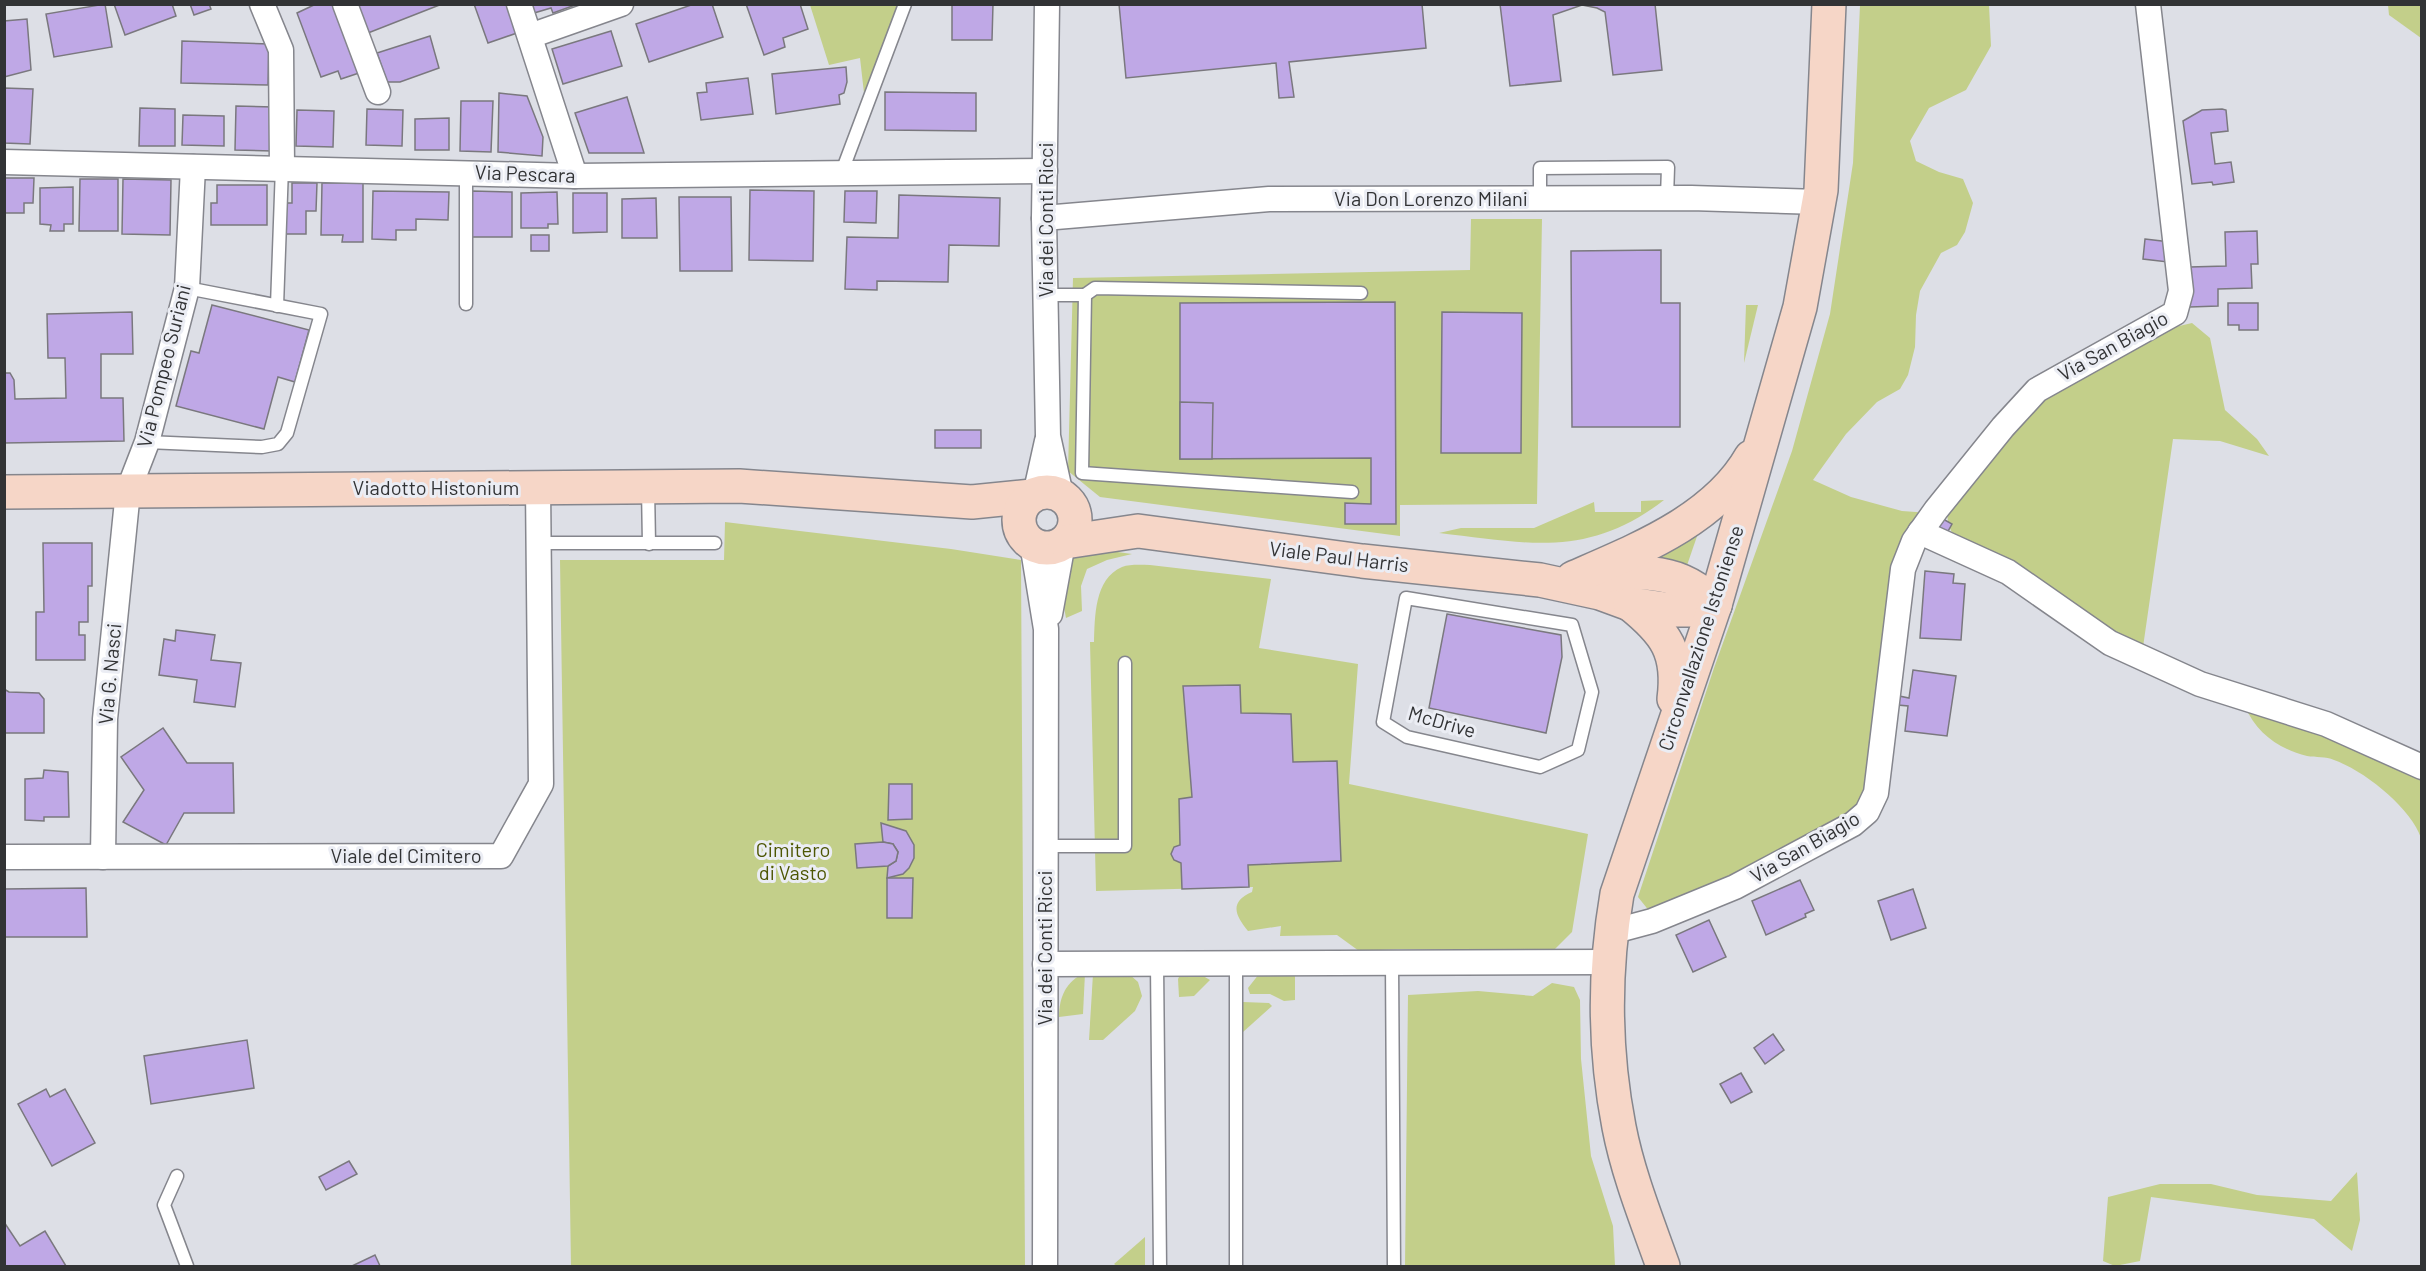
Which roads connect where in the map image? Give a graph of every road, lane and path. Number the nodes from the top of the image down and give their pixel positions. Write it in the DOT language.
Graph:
graph roads {
  1 [pos="262,4"];
  2 [pos="345,4"];
  3 [pos="519,4"];
  4 [pos="621,4"];
  5 [pos="904,4"];
  6 [pos="1047,4"];
  7 [pos="1829,4"];
  8 [pos="2148,4"];
  9 [pos="530,36"];
  10 [pos="378,92"];
  11 [pos="4,162"];
  12 [pos="193,167"];
  13 [pos="282,167"];
  14 [pos="1045,171"];
  15 [pos="466,172"];
  16 [pos="841,174"];
  17 [pos="575,176"];
  18 [pos="1819,202"];
  19 [pos="1044,218"];
  20 [pos="187,288"];
  21 [pos="1361,292"];
  22 [pos="1046,295"];
  23 [pos="1085,295"];
  24 [pos="466,304"];
  25 [pos="278,306"];
  26 [pos="1762,437"];
  27 [pos="147,442"];
  28 [pos="648,486"];
  29 [pos="537,487"];
  30 [pos="128,491"];
  31 [pos="4,492"];
  32 [pos="1352,492"];
  33 [pos="866,496"];
  34 [pos="1049,496"];
  35 [pos="1138,531"];
  36 [pos="1920,532"];
  37 [pos="1047,542"];
  38 [pos="538,543"];
  39 [pos="715,543"];
  40 [pos="649,544"];
  41 [pos="1573,578"];
  42 [pos="1540,579"];
  43 [pos="1630,604"];
  44 [pos="1715,605"];
  45 [pos="1125,663"];
  46 [pos="1667,740"];
  47 [pos="1578,750"];
  48 [pos="2421,767"];
  49 [pos="1046,846"];
  50 [pos="4,857"];
  51 [pos="103,857"];
  52 [pos="1609,947"];
  53 [pos="1236,963"];
  54 [pos="1392,963"];
  55 [pos="1045,964"];
  56 [pos="1157,964"];
  57 [pos="177,1176"];
  58 [pos="188,1266"];
  59 [pos="1045,1266"];
  60 [pos="1160,1266"];
  61 [pos="1236,1266"];
  62 [pos="1394,1266"];
  63 [pos="1663,1266"];
  1 -- 13 [label="street"];
  2 -- 10 [label="street"];
  3 -- 9 [label="street"];
  4 -- 9 [label="street"];
  5 -- 16 [label="lane"];
  6 -- 14 [label="street, Via dei Conti Ricci"];
  7 -- 18 [label="main road, Circonvallazione Istoniense"];
  8 -- 36 [label="street, Via San Biagio"];
  9 -- 17 [label="street"];
  11 -- 12 [label="street, Via Pescara"];
  12 -- 13 [label="street, Via Pescara"];
  12 -- 20 [label="street, Via Pompeo Suriani"];
  13 -- 15 [label="street, Via Pescara"];
  13 -- 25 [label="lane"];
  14 -- 16 [label="street, Via Pescara"];
  14 -- 19 [label="street, Via dei Conti Ricci"];
  15 -- 17 [label="street, Via Pescara"];
  15 -- 24 [label="lane"];
  16 -- 17 [label="street, Via Pescara"];
  18 -- 19 [label="street, Via Don Lorenzo Milani"];
  18 -- 26 [label="main road, Circonvallazione Istoniense"];
  19 -- 22 [label="street, Via dei Conti Ricci"];
  20 -- 25 [label="lane"];
  20 -- 27 [label="street, Via Pompeo Suriani"];
  21 -- 23 [label="lane"];
  22 -- 23 [label="lane"];
  22 -- 34 [label="street, Via dei Conti Ricci"];
  23 -- 32 [label="lane"];
  25 -- 27 [label="lane"];
  26 -- 41 [label="main road, Viale Paul Harris"];
  26 -- 44 [label="main road, Circonvallazione Istoniense"];
  27 -- 30 [label="street, Via Pompeo Suriani"];
  28 -- 29 [label="main road, Viadotto Histonium"];
  28 -- 33 [label="main road, Viadotto Histonium"];
  28 -- 40 [label="lane"];
  29 -- 30 [label="main road, Viadotto Histonium"];
  29 -- 38 [label="street, Viale del Cimitero"];
  30 -- 31 [label="main road, Viadotto Histonium"];
  30 -- 51 [label="street, Via G. Nasci"];
  33 -- 34 [label="main road, Viadotto Histonium"];
  33 -- 37 [label="main road, Viadotto Histonium"];
  34 -- 35 [label="main road, Viale Paul Harris"];
  34 -- 37 [label="main road"];
  34 -- 37 [label="main road"];
  35 -- 37 [label="main road, Viale Paul Harris"];
  35 -- 42 [label="main road, Viale Paul Harris"];
  36 -- 48 [label="street"];
  36 -- 52 [label="street, Via San Biagio"];
  37 -- 49 [label="street, Via dei Conti Ricci"];
  38 -- 40 [label="lane"];
  38 -- 51 [label="street, Viale del Cimitero"];
  39 -- 40 [label="lane"];
  41 -- 42 [label="main road, Viale Paul Harris"];
  41 -- 44 [label="main road, Viale Paul Harris"];
  42 -- 43 [label="main road, Viale Paul Harris"];
  43 -- 44 [label="main road, Viale Paul Harris"];
  43 -- 46 [label="main road, Viale Paul Harris"];
  44 -- 46 [label="main road, Circonvallazione Istoniense"];
  45 -- 49 [label="lane"];
  46 -- 52 [label="main road, Circonvallazione Istoniense"];
  47 -- 47 [label="lane, McDrive"];
  49 -- 55 [label="street, Via dei Conti Ricci"];
  50 -- 51 [label="street, Viale del Cimitero"];
  52 -- 54 [label="street, Via San Biagio"];
  52 -- 63 [label="main road, Circonvallazione Istoniense"];
  53 -- 54 [label="street, Via San Biagio"];
  53 -- 56 [label="street, Via San Biagio"];
  53 -- 61 [label="lane"];
  54 -- 62 [label="lane"];
  55 -- 56 [label="street, Via San Biagio"];
  55 -- 59 [label="street, Via dei Conti Ricci"];
  56 -- 60 [label="lane"];
  57 -- 58 [label="lane"];
}
